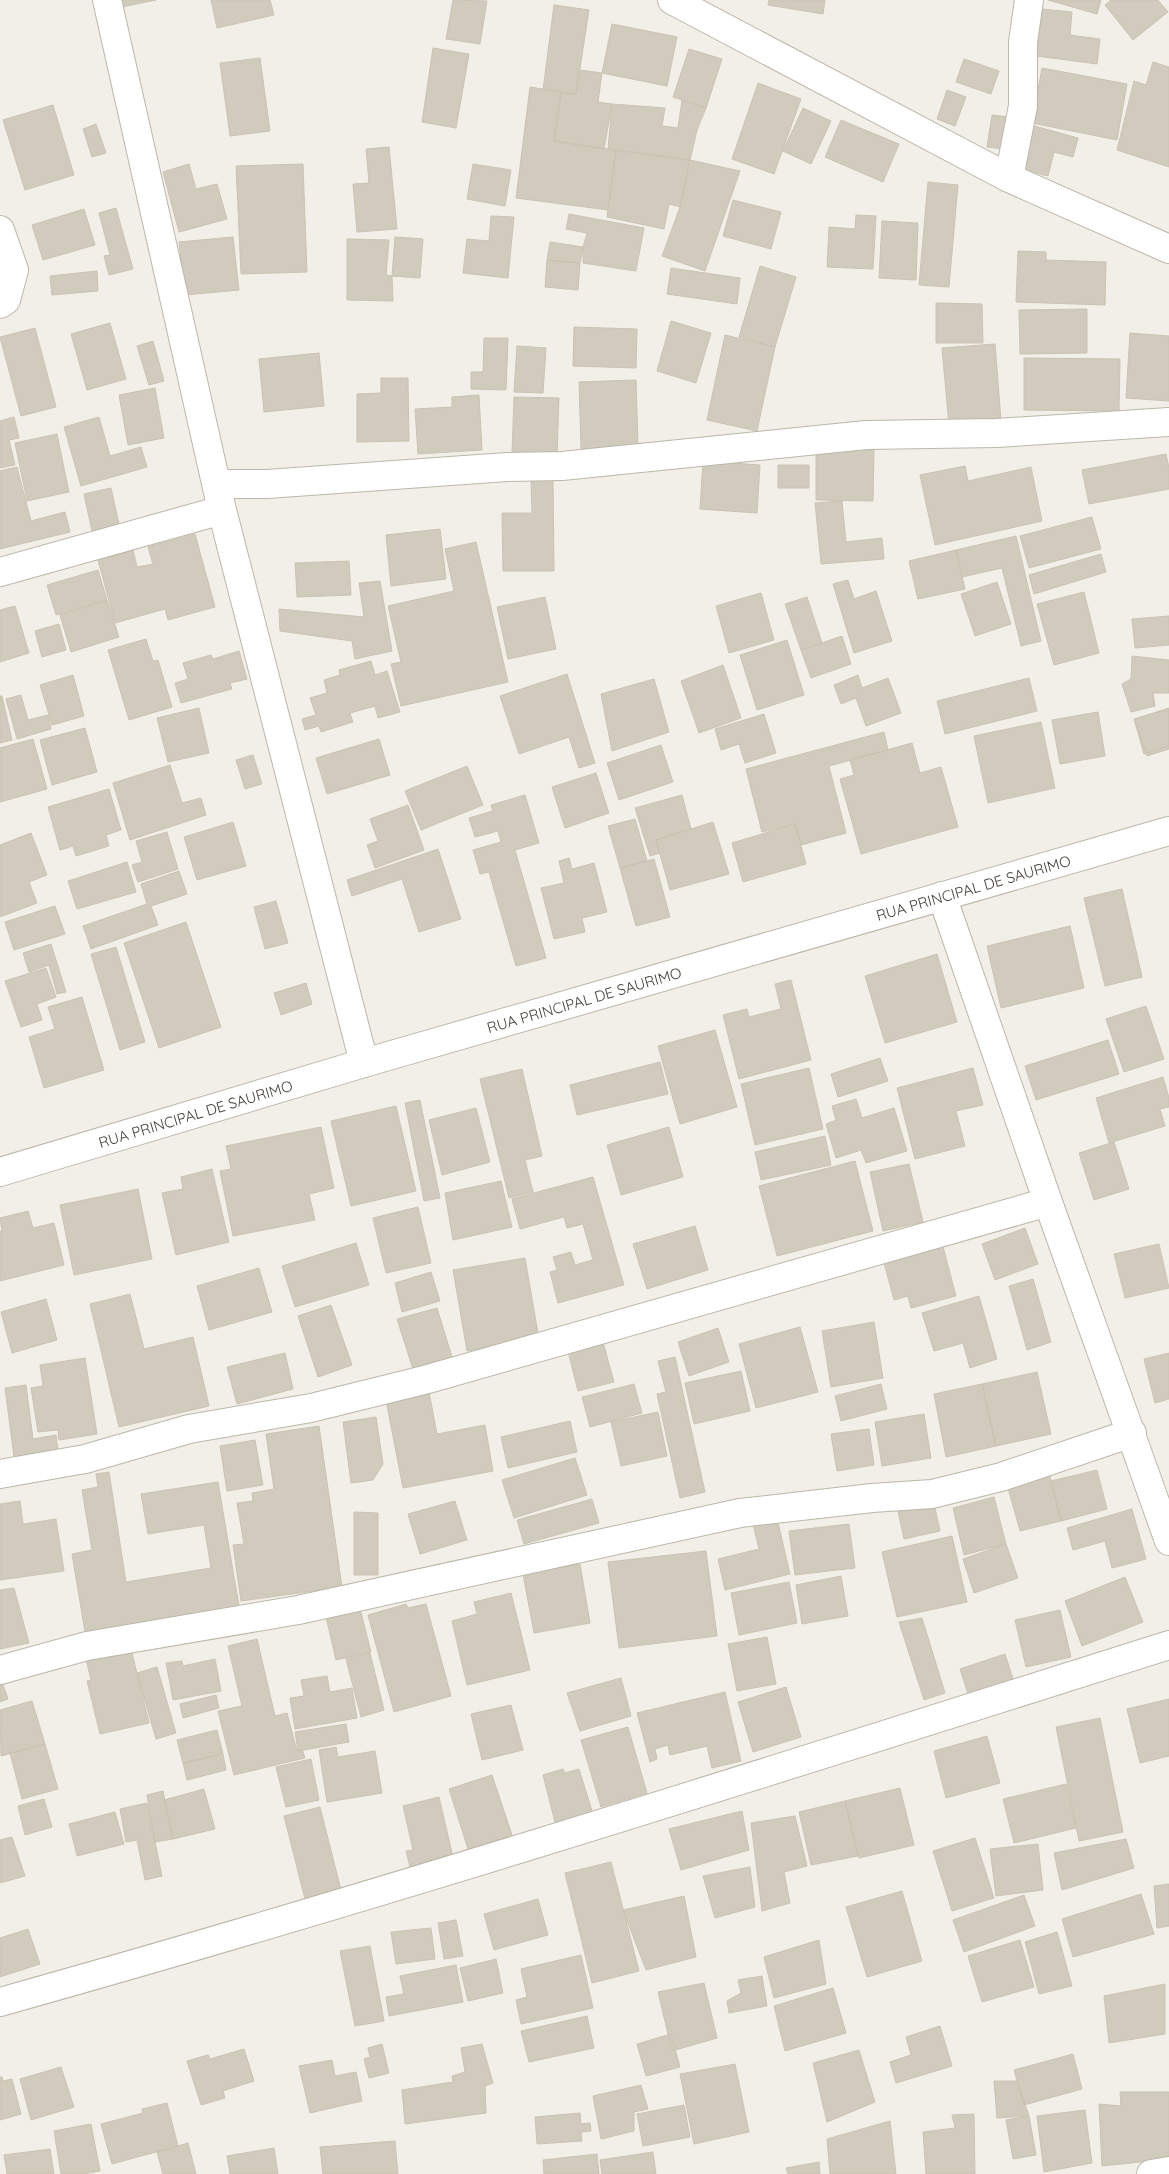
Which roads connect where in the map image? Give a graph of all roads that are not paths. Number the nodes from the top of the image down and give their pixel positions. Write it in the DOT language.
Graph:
graph roads {
  1 [pos="107,0"];
  2 [pos="672,0"];
  3 [pos="1029,0"];
  4 [pos="1008,178"];
  5 [pos="0,230"];
  6 [pos="1169,249"];
  7 [pos="0,304"];
  8 [pos="1169,422"];
  9 [pos="218,484"];
  10 [pos="222,510"];
  11 [pos="0,572"];
  12 [pos="1169,831"];
  13 [pos="942,896"];
  14 [pos="364,1063"];
  15 [pos="0,1172"];
  16 [pos="1048,1202"];
  17 [pos="1132,1433"];
  18 [pos="0,1474"];
  19 [pos="1169,1541"];
  20 [pos="1169,1645"];
  21 [pos="0,1670"];
  22 [pos="0,2002"];
  23 [pos="1169,2172"];
  24 [pos="1151,2174"];
  1 -- 9 [label="street"];
  2 -- 4 [label="street"];
  3 -- 4 [label="street"];
  4 -- 6 [label="street"];
  5 -- 7 [label="street"];
  8 -- 9 [label="street"];
  9 -- 10 [label="street"];
  10 -- 11 [label="street"];
  10 -- 14 [label="street"];
  12 -- 13 [label="street, RUA PRINCIPAL DE SAURIMO"];
  13 -- 14 [label="street, RUA PRINCIPAL DE SAURIMO"];
  13 -- 16 [label="street"];
  14 -- 15 [label="street, RUA PRINCIPAL DE SAURIMO"];
  16 -- 17 [label="street"];
  16 -- 18 [label="street"];
  17 -- 19 [label="street"];
  17 -- 21 [label="street"];
  20 -- 22 [label="street"];
  23 -- 24 [label="street"];
}
